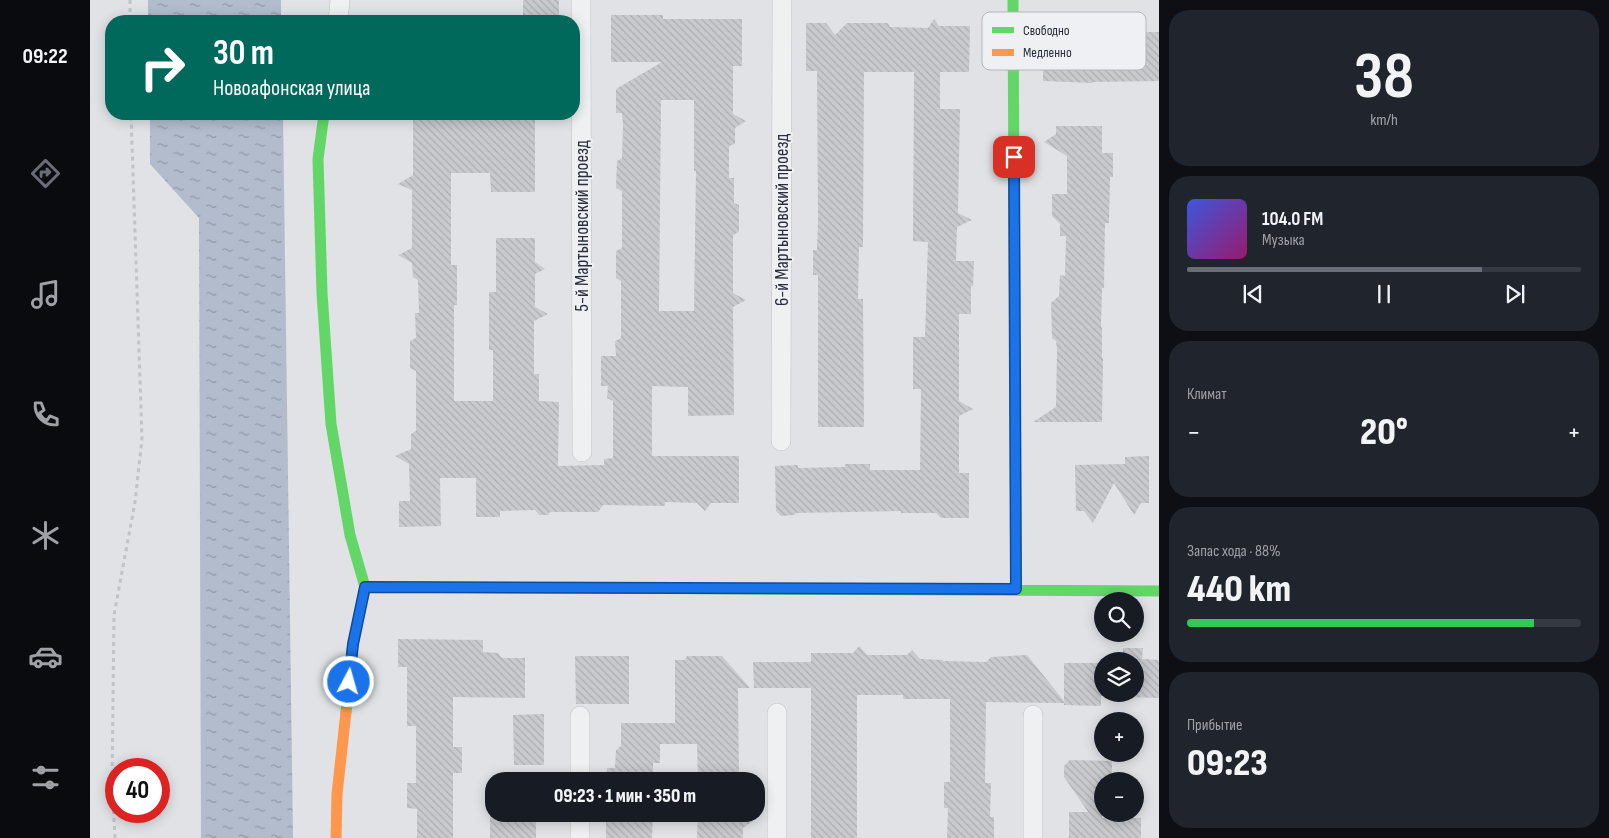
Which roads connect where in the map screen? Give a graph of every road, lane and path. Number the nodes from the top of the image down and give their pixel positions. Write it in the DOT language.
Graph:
graph roads {
  1 [pos="130,0"];
  2 [pos="340,0"];
  3 [pos="581,0"];
  4 [pos="782,0"];
  5 [pos="130,15"];
  6 [pos="339,15"];
  7 [pos="1013,70"];
  8 [pos="131,120"];
  9 [pos="323,120"];
  10 [pos="782,441"];
  11 [pos="582,452"];
  12 [pos="365,587"];
  13 [pos="1016,589"];
  14 [pos="1159,591"];
  15 [pos="777,713"];
  16 [pos="1033,715"];
  17 [pos="580,716"];
  18 [pos="580,772"];
  19 [pos="580,822"];
  20 [pos="115,838"];
  21 [pos="336,838"];
  22 [pos="580,838"];
  23 [pos="777,838"];
  24 [pos="1033,838"];
  1 -- 5 [label="path"];
  2 -- 6 [label="street"];
  3 -- 11 [label="street, 5-й Мартыновский проезд"];
  4 -- 10 [label="street, 6-й Мартыновский проезд"];
  7 -- 13 [label="street"];
  8 -- 20 [label="path"];
  9 -- 12 [label="street"];
  12 -- 13 [label="street"];
  12 -- 21 [label="street"];
  13 -- 14 [label="street"];
  15 -- 23 [label="street"];
  16 -- 24 [label="street"];
  17 -- 18 [label="street"];
  19 -- 22 [label="street"];
}
